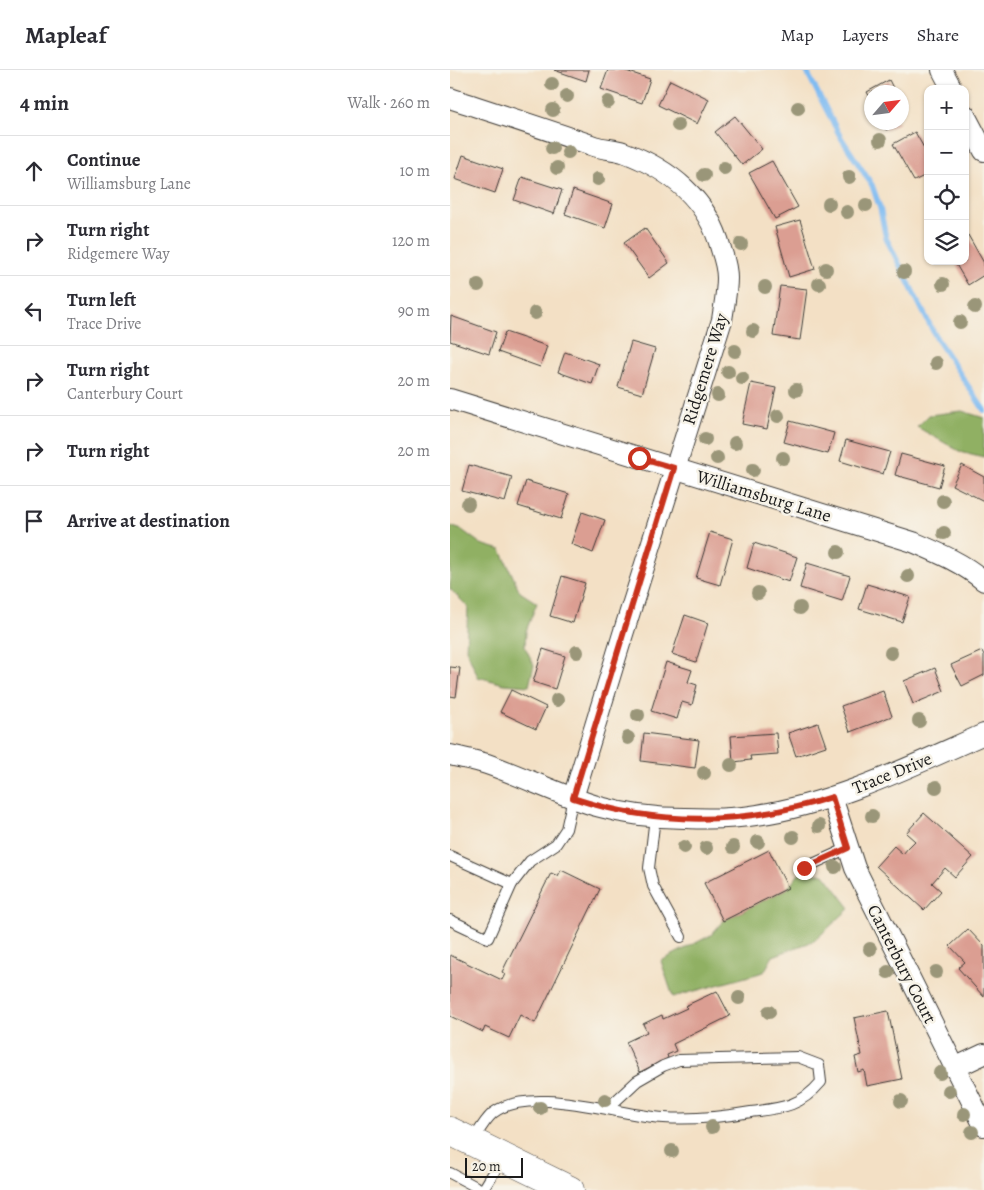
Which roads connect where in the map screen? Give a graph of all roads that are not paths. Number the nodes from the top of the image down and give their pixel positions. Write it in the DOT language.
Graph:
graph roads {
  1 [pos="942,70"];
  2 [pos="950,85"];
  3 [pos="450,98"];
  4 [pos="969,123"];
  5 [pos="984,151"];
  6 [pos="450,399"];
  7 [pos="674,468"];
  8 [pos="984,581"];
  9 [pos="984,734"];
  10 [pos="450,755"];
  11 [pos="832,797"];
  12 [pos="573,798"];
  13 [pos="655,818"];
  14 [pos="848,848"];
  15 [pos="450,856"];
  16 [pos="804,868"];
  17 [pos="512,884"];
  18 [pos="450,920"];
  19 [pos="681,937"];
  20 [pos="984,1054"];
  21 [pos="954,1068"];
  22 [pos="607,1109"];
  23 [pos="984,1126"];
  24 [pos="462,1136"];
  25 [pos="503,1157"];
  26 [pos="450,1173"];
  27 [pos="482,1190"];
  28 [pos="570,1190"];
  1 -- 2 [label="street"];
  3 -- 7 [label="street, Ridgemere Way"];
  4 -- 5 [label="street"];
  6 -- 7 [label="street, Williamsburg Lane"];
  7 -- 8 [label="street, Williamsburg Lane"];
  7 -- 12 [label="street, Ridgemere Way"];
  9 -- 11 [label="street, Trace Drive"];
  10 -- 12 [label="street, Trace Drive"];
  11 -- 13 [label="street, Trace Drive"];
  11 -- 14 [label="street, Canterbury Court"];
  12 -- 13 [label="street, Trace Drive"];
  12 -- 17 [label="lane"];
  13 -- 19 [label="lane"];
  14 -- 16 [label="lane"];
  14 -- 21 [label="street, Canterbury Court"];
  15 -- 17 [label="lane"];
  17 -- 18 [label="lane"];
  20 -- 21 [label="street"];
  21 -- 23 [label="street, Canterbury Court"];
  22 -- 22 [label="lane"];
  22 -- 24 [label="lane"];
  24 -- 25 [label="main road"];
  25 -- 27 [label="lane"];
  25 -- 28 [label="main road"];
  26 -- 27 [label="lane"];
}
